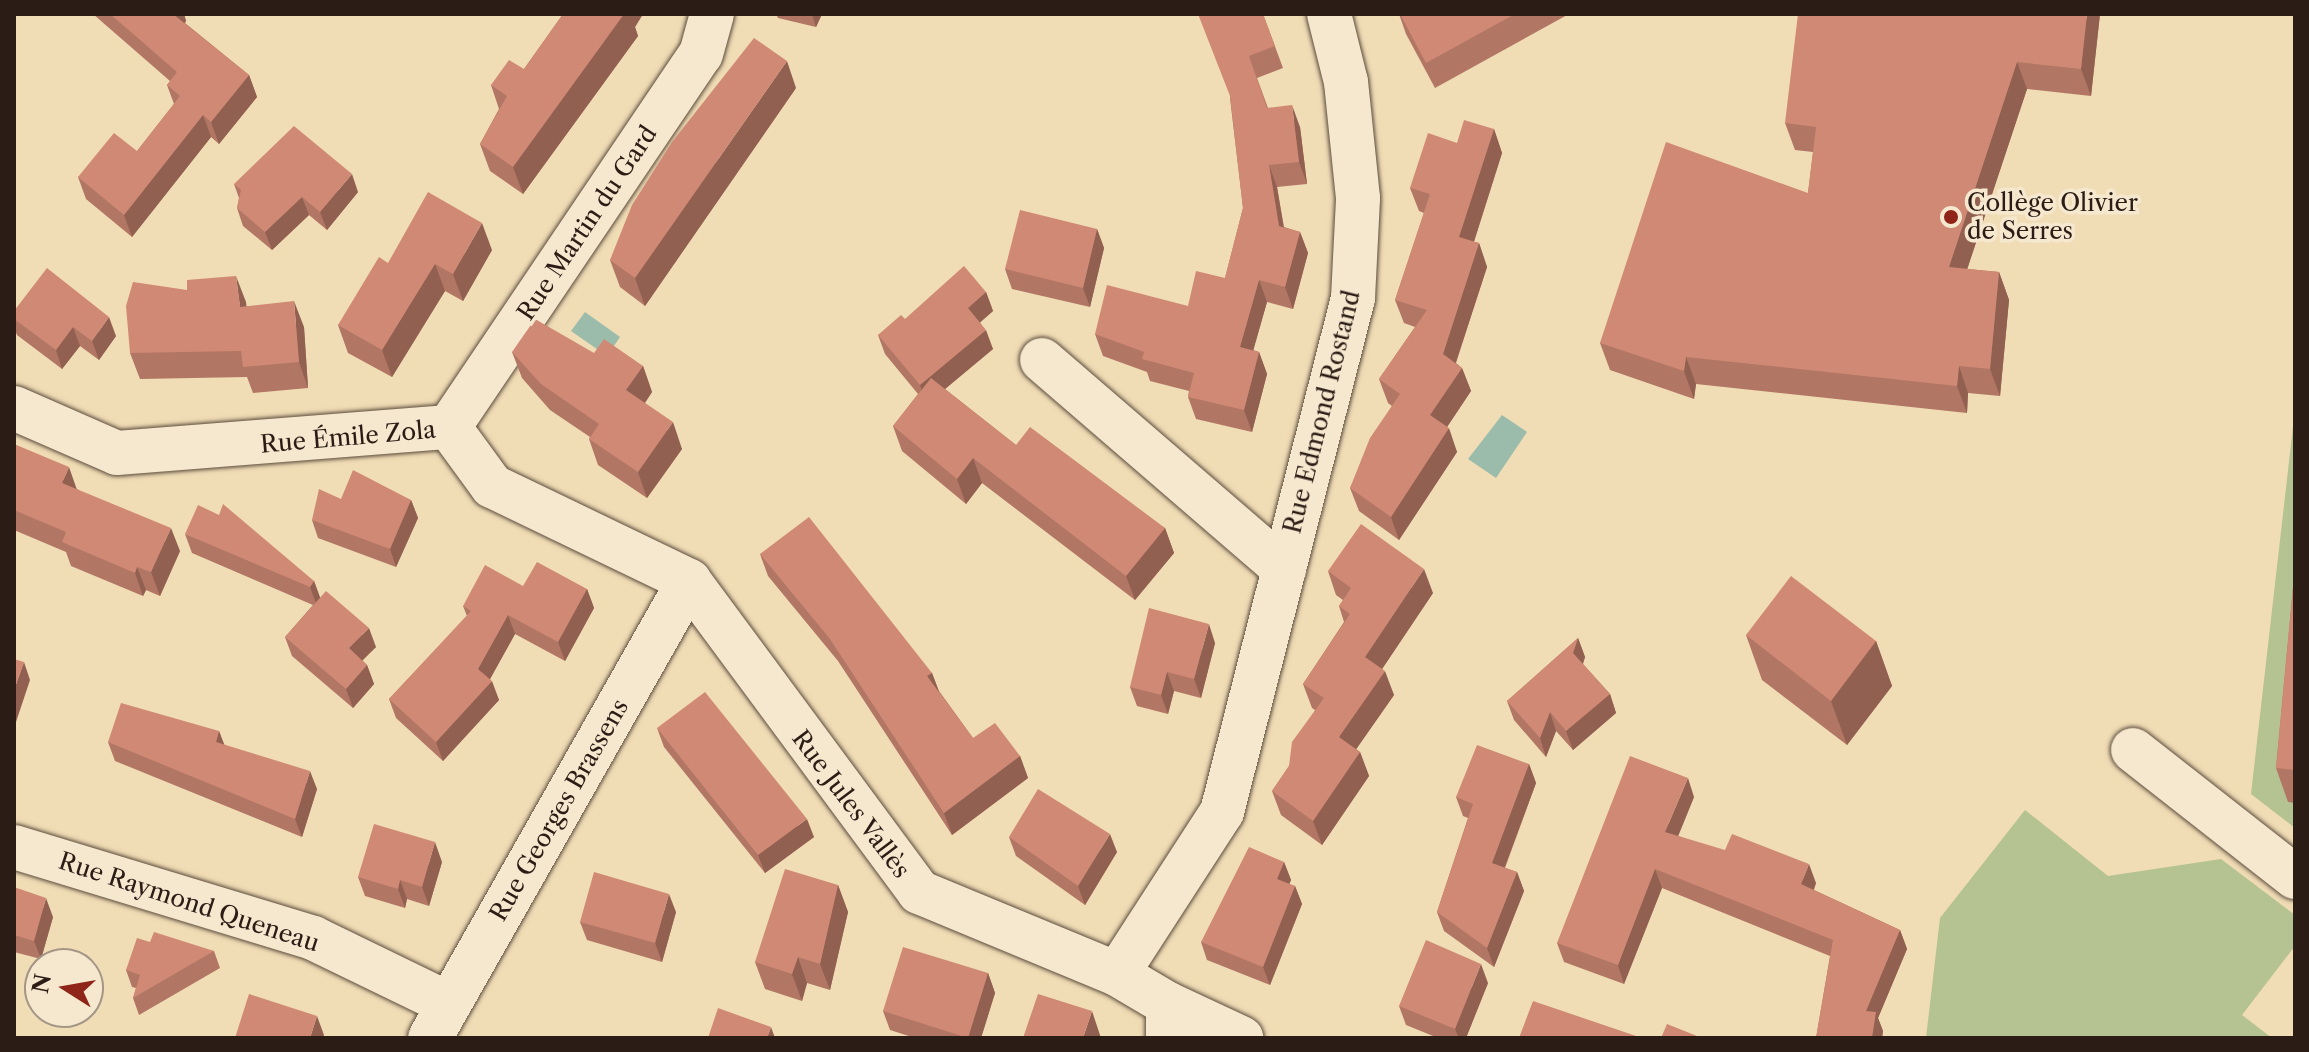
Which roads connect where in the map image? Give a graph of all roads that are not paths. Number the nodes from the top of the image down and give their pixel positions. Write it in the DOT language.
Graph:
graph roads {
  1 [pos="712,14"];
  2 [pos="1332,15"];
  3 [pos="1042,360"];
  4 [pos="14,408"];
  5 [pos="449,427"];
  6 [pos="1284,569"];
  7 [pos="689,581"];
  8 [pos="2133,750"];
  9 [pos="14,847"];
  10 [pos="2295,877"];
  11 [pos="1117,974"];
  12 [pos="440,1021"];
  13 [pos="1168,1021"];
  14 [pos="1241,1038"];
  1 -- 5 [label="street, Rue Martin du Gard"];
  2 -- 6 [label="street, Rue Edmond Rostand"];
  3 -- 6 [label="street, Rue Edmond Rostand"];
  4 -- 5 [label="street, Rue Émile Zola"];
  5 -- 7 [label="street, Rue Émile Zola"];
  6 -- 11 [label="street, Rue Edmond Rostand"];
  7 -- 11 [label="street, Rue Jules Vallès"];
  7 -- 12 [label="street, Rue Georges Brassens"];
  8 -- 10 [label="street"];
  9 -- 12 [label="street, Rue Raymond Queneau"];
  11 -- 13 [label="street, Rue Jules Vallès"];
  13 -- 14 [label="street, Rue Jules Vallès"];
}
